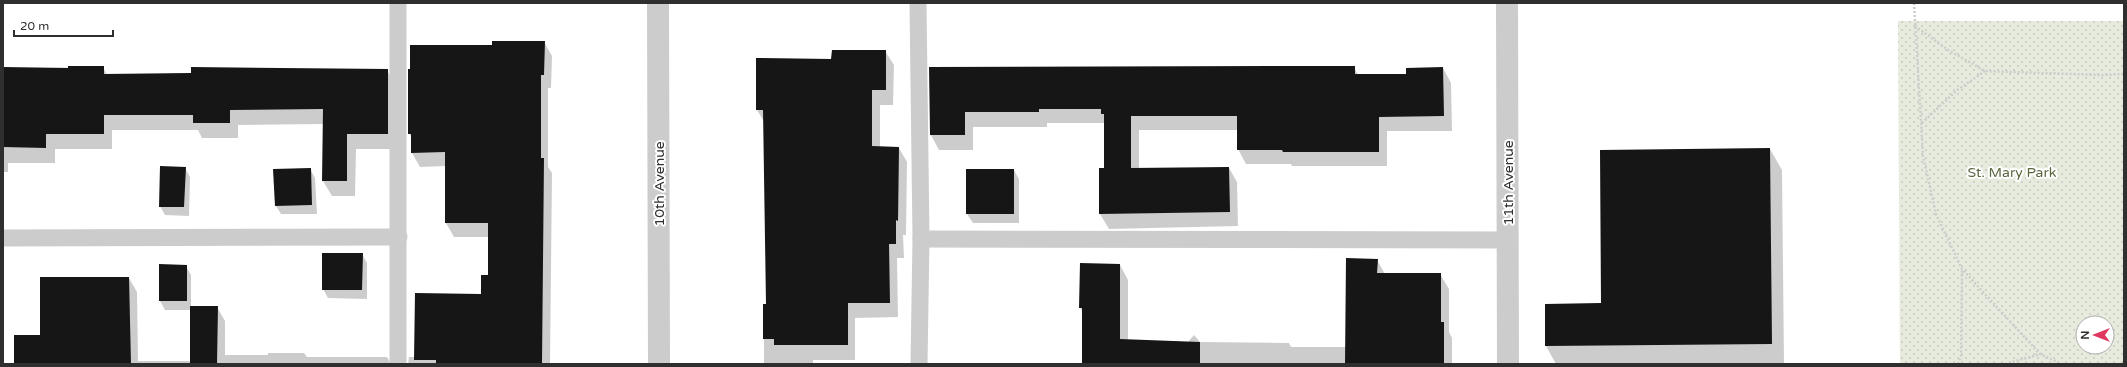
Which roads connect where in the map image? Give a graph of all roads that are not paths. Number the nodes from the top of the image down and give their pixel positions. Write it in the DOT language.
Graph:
graph roads {
  1 [pos="398,3"];
  2 [pos="658,3"];
  3 [pos="918,3"];
  4 [pos="1506,3"];
  5 [pos="399,237"];
  6 [pos="3,238"];
  7 [pos="921,239"];
  8 [pos="1508,240"];
  9 [pos="398,364"];
  10 [pos="659,364"];
  11 [pos="918,364"];
  12 [pos="1508,364"];
  1 -- 5 [label="lane"];
  2 -- 10 [label="street, 10th Avenue"];
  3 -- 7 [label="lane"];
  4 -- 8 [label="street, 11th Avenue"];
  5 -- 6 [label="lane"];
  5 -- 9 [label="lane"];
  7 -- 8 [label="lane"];
  7 -- 11 [label="lane"];
  8 -- 12 [label="street, 11th Avenue"];
}
